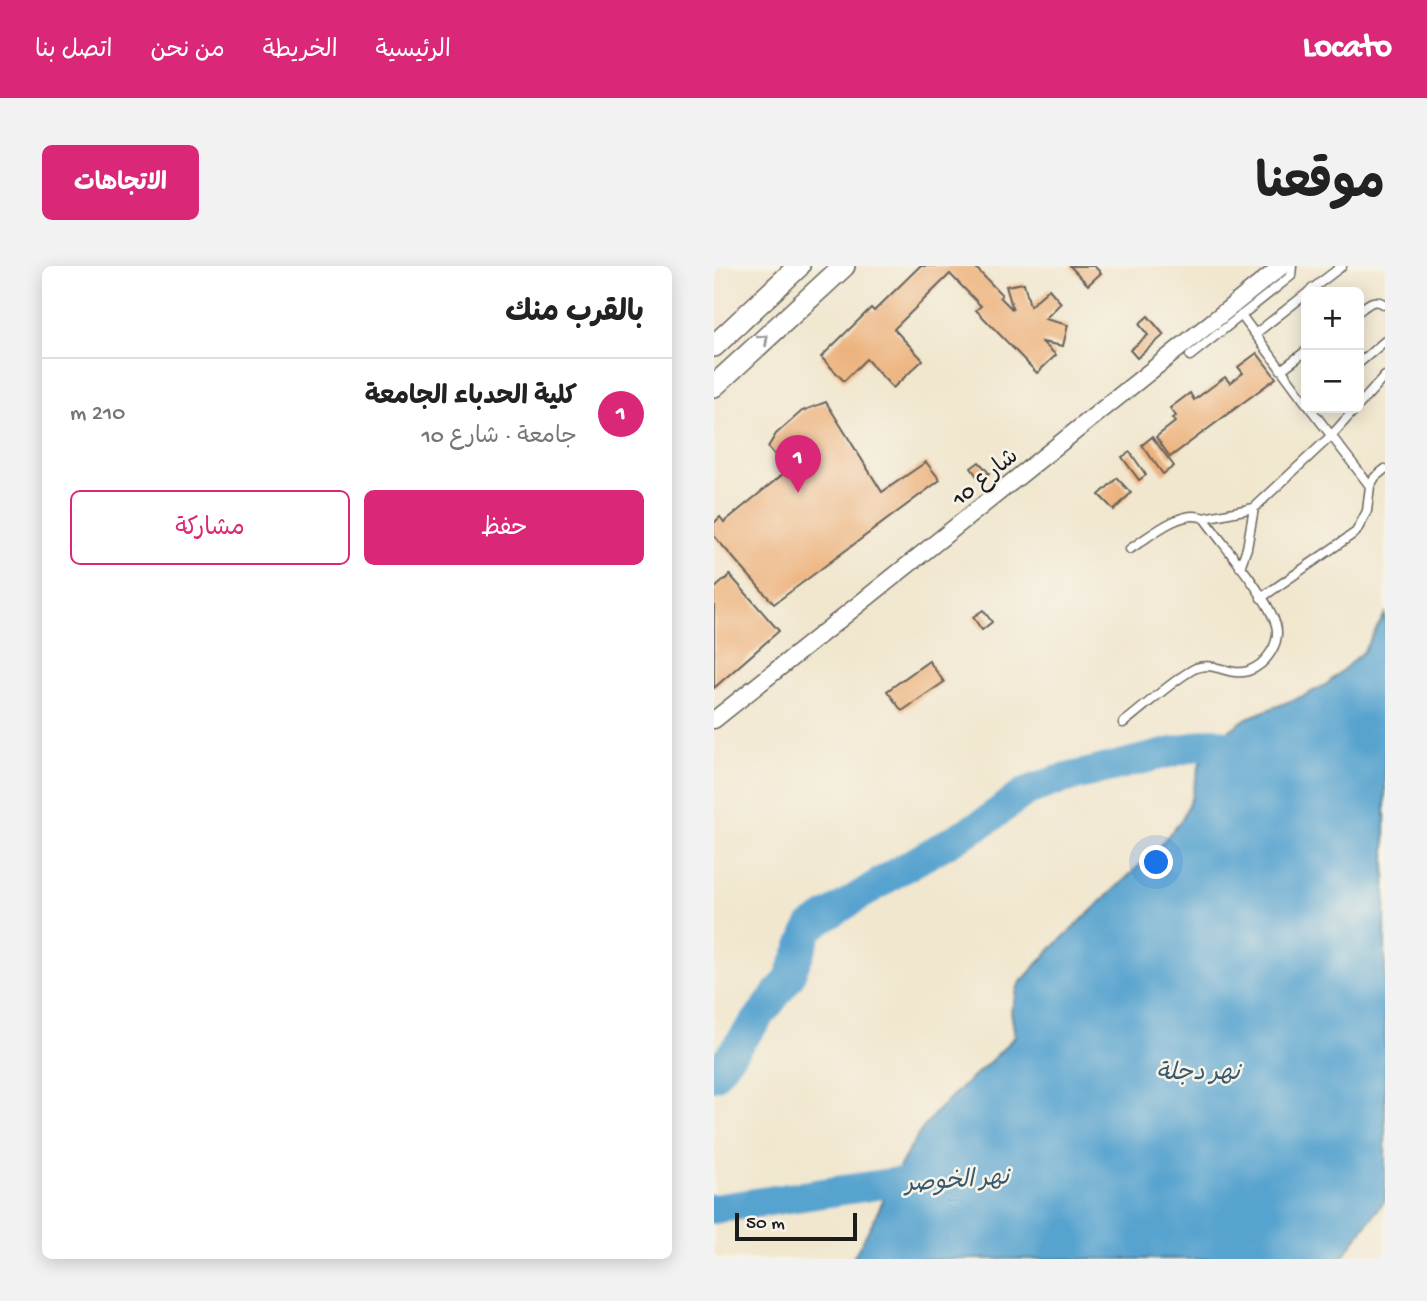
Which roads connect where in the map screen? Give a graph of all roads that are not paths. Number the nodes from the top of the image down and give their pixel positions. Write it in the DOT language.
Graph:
graph roads {
  1 [pos="799,266"];
  2 [pos="844,266"];
  3 [pos="1282,266"];
  4 [pos="1292,266"];
  5 [pos="1342,266"];
  6 [pos="1315,287"];
  7 [pos="1301,298"];
  8 [pos="1385,305"];
  9 [pos="1364,307"];
  10 [pos="1241,315"];
  11 [pos="1255,334"];
  12 [pos="1385,341"];
  13 [pos="714,346"];
  14 [pos="1301,355"];
  15 [pos="1190,356"];
  16 [pos="1364,359"];
  17 [pos="1281,370"];
  18 [pos="1385,376"];
  19 [pos="714,386"];
  20 [pos="1301,396"];
  21 [pos="1364,399"];
  22 [pos="1314,413"];
  23 [pos="1352,413"];
  24 [pos="1331,436"];
  25 [pos="1385,470"];
  26 [pos="1370,486"];
  27 [pos="1254,508"];
  28 [pos="1204,518"];
  29 [pos="1130,549"];
  30 [pos="1240,567"];
  31 [pos="1261,597"];
  32 [pos="714,720"];
  33 [pos="1123,723"];
  1 -- 13 [label="street"];
  19 -- 2 [label="street, one-way"];
  3 -- 32 [label="street, شارع 10"];
  4 -- 10 [label="lane"];
  5 -- 6 [label="lane"];
  7 -- 11 [label="lane"];
  8 -- 9 [label="lane"];
  10 -- 11 [label="lane"];
  10 -- 15 [label="lane"];
  11 -- 17 [label="lane"];
  12 -- 16 [label="lane"];
  14 -- 17 [label="lane"];
  17 -- 20 [label="lane"];
  18 -- 21 [label="lane"];
  22 -- 24 [label="lane"];
  23 -- 24 [label="lane"];
  24 -- 26 [label="lane"];
  24 -- 27 [label="lane"];
  25 -- 26 [label="lane"];
  26 -- 31 [label="lane"];
  27 -- 28 [label="lane"];
  27 -- 30 [label="lane"];
  28 -- 29 [label="lane"];
  28 -- 30 [label="lane"];
  30 -- 31 [label="lane"];
  31 -- 33 [label="lane"];
}
